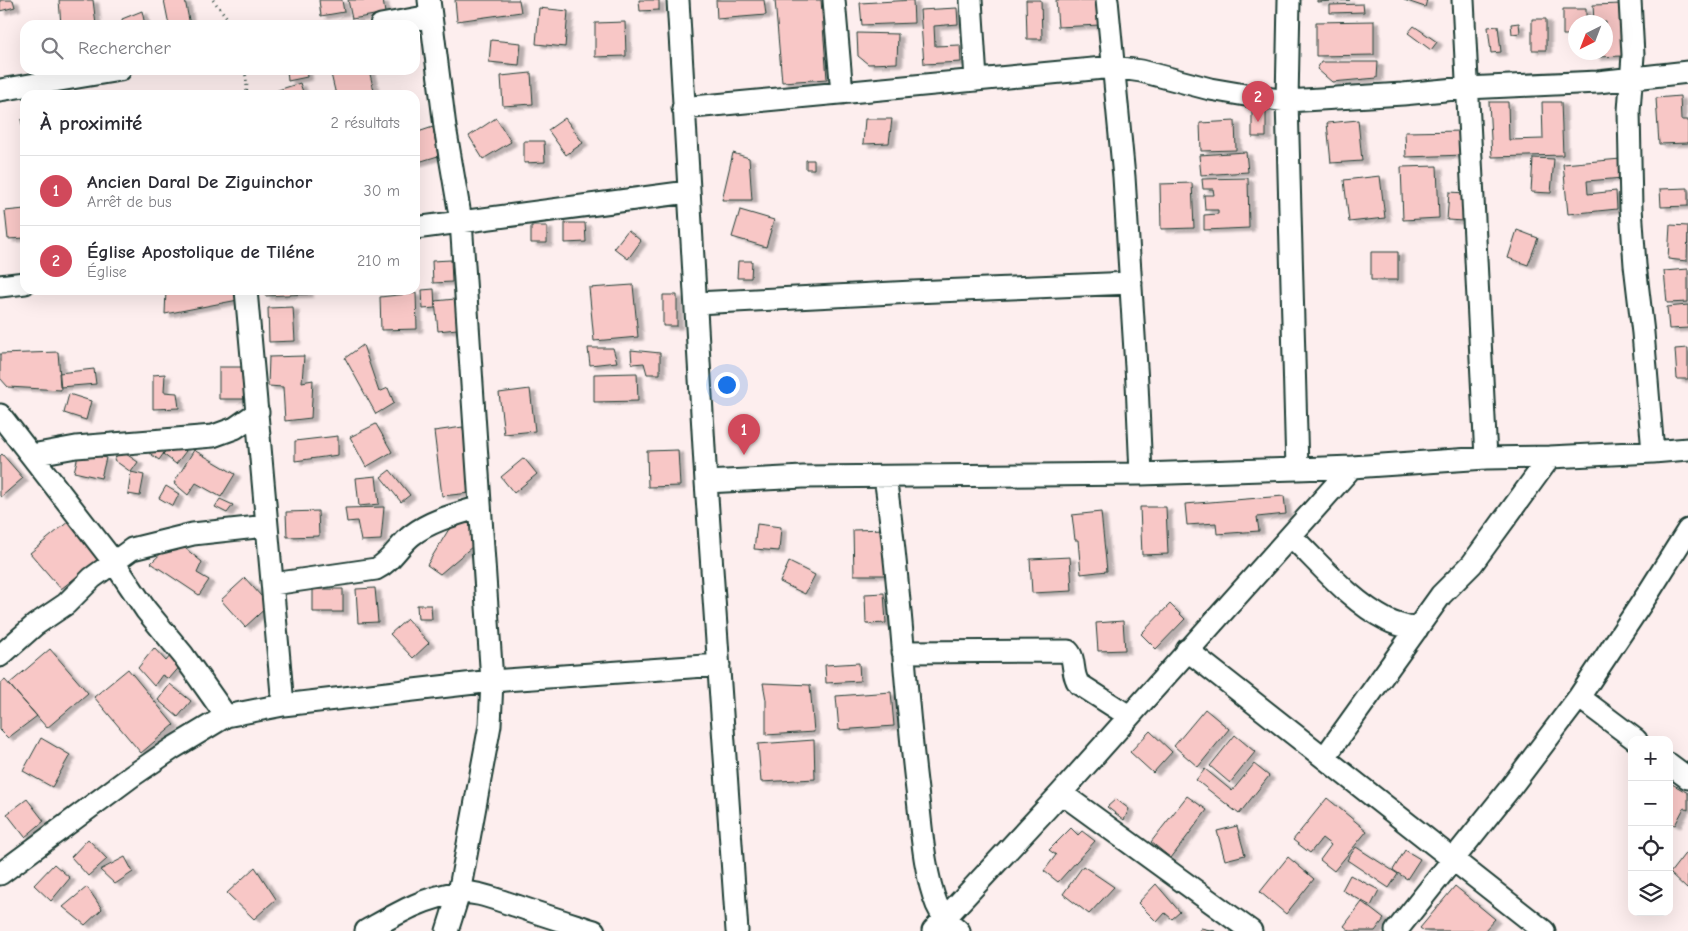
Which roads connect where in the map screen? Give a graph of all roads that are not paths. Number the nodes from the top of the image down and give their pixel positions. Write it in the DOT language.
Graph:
graph roads {
  1 [pos="678,0"];
  2 [pos="834,0"];
  3 [pos="971,0"];
  4 [pos="1107,0"];
  5 [pos="1289,0"];
  6 [pos="1463,0"];
  7 [pos="1630,0"];
  8 [pos="430,8"];
  9 [pos="395,20"];
  10 [pos="1114,68"];
  11 [pos="1688,72"];
  12 [pos="90,75"];
  13 [pos="1631,79"];
  14 [pos="976,80"];
  15 [pos="1466,88"];
  16 [pos="0,90"];
  17 [pos="842,93"];
  18 [pos="1287,101"];
  19 [pos="683,108"];
  20 [pos="688,192"];
  21 [pos="461,221"];
  22 [pos="420,227"];
  23 [pos="1131,283"];
  24 [pos="20,284"];
  25 [pos="0,286"];
  26 [pos="246,295"];
  27 [pos="696,303"];
  28 [pos="258,412"];
  29 [pos="0,415"];
  30 [pos="1688,448"];
  31 [pos="1653,452"];
  32 [pos="32,455"];
  33 [pos="1550,457"];
  34 [pos="1486,458"];
  35 [pos="1352,467"];
  36 [pos="1297,469"];
  37 [pos="1141,474"];
  38 [pos="885,477"];
  39 [pos="706,482"];
  40 [pos="480,507"];
  41 [pos="267,526"];
  42 [pos="1688,530"];
  43 [pos="1291,536"];
  44 [pos="113,562"];
  45 [pos="272,584"];
  46 [pos="1417,629"];
  47 [pos="1187,650"];
  48 [pos="903,652"];
  49 [pos="0,656"];
  50 [pos="719,665"];
  51 [pos="492,681"];
  52 [pos="1579,697"];
  53 [pos="283,705"];
  54 [pos="226,716"];
  55 [pos="1129,716"];
  56 [pos="1631,736"];
  57 [pos="1325,758"];
  58 [pos="1673,767"];
  59 [pos="1688,778"];
  60 [pos="1061,793"];
  61 [pos="1454,859"];
  62 [pos="0,874"];
  63 [pos="459,892"];
  64 [pos="946,927"];
  65 [pos="366,931"];
  66 [pos="447,931"];
  67 [pos="594,931"];
  68 [pos="737,931"];
  69 [pos="1251,931"];
  70 [pos="1396,931"];
  71 [pos="1544,931"];
  1 -- 19 [label="street"];
  2 -- 17 [label="street"];
  3 -- 14 [label="street"];
  4 -- 10 [label="street"];
  5 -- 18 [label="street"];
  6 -- 15 [label="street"];
  7 -- 13 [label="street"];
  8 -- 9 [label="street"];
  8 -- 21 [label="street"];
  10 -- 14 [label="street"];
  10 -- 18 [label="street"];
  10 -- 23 [label="street"];
  11 -- 13 [label="street"];
  12 -- 16 [label="street"];
  13 -- 15 [label="street"];
  13 -- 31 [label="street"];
  14 -- 17 [label="street"];
  15 -- 18 [label="street"];
  15 -- 34 [label="street"];
  17 -- 19 [label="street"];
  18 -- 36 [label="street"];
  19 -- 20 [label="street"];
  20 -- 21 [label="street"];
  20 -- 27 [label="street"];
  21 -- 22 [label="street"];
  21 -- 40 [label="street"];
  23 -- 27 [label="street"];
  23 -- 37 [label="street"];
  24 -- 25 [label="street"];
  26 -- 28 [label="street"];
  27 -- 39 [label="street"];
  28 -- 32 [label="street"];
  28 -- 41 [label="street"];
  29 -- 32 [label="street"];
  30 -- 31 [label="street"];
  31 -- 33 [label="street"];
  32 -- 44 [label="street"];
  33 -- 34 [label="street"];
  33 -- 46 [label="street"];
  34 -- 35 [label="street"];
  35 -- 36 [label="street"];
  35 -- 43 [label="street"];
  36 -- 37 [label="street"];
  37 -- 38 [label="street"];
  38 -- 39 [label="street"];
  38 -- 48 [label="street"];
  39 -- 50 [label="street"];
  40 -- 45 [label="street"];
  40 -- 51 [label="street"];
  41 -- 44 [label="street"];
  41 -- 45 [label="street"];
  42 -- 52 [label="street"];
  43 -- 46 [label="street"];
  43 -- 47 [label="street"];
  44 -- 49 [label="street"];
  44 -- 54 [label="street"];
  45 -- 53 [label="street"];
  46 -- 57 [label="street"];
  47 -- 55 [label="street"];
  47 -- 57 [label="street"];
  48 -- 55 [label="street"];
  48 -- 64 [label="street"];
  50 -- 51 [label="street"];
  50 -- 68 [label="street"];
  51 -- 53 [label="street"];
  51 -- 63 [label="street"];
  52 -- 56 [label="street"];
  52 -- 61 [label="street"];
  53 -- 54 [label="street"];
  54 -- 62 [label="street"];
  55 -- 60 [label="street"];
  57 -- 61 [label="street"];
  58 -- 59 [label="street"];
  60 -- 64 [label="street"];
  60 -- 69 [label="street"];
  61 -- 70 [label="street"];
  61 -- 71 [label="street"];
  63 -- 65 [label="street"];
  63 -- 66 [label="street"];
  63 -- 67 [label="street"];
}
